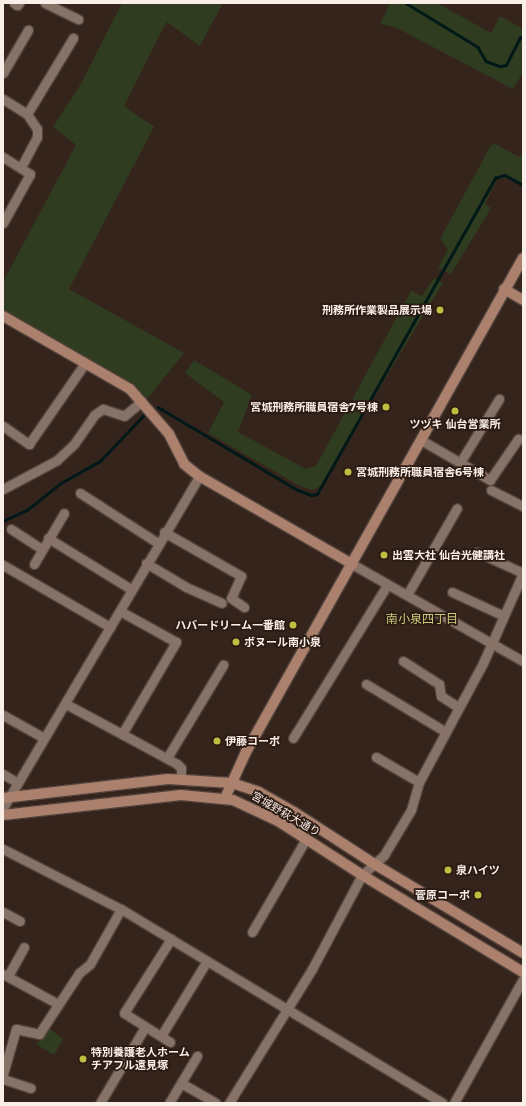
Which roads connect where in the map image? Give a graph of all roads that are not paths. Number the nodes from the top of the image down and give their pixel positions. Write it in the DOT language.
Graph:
graph roads {
  1 [pos="14,3"];
  2 [pos="19,3"];
  3 [pos="45,3"];
  4 [pos="78,19"];
  5 [pos="28,30"];
  6 [pos="73,38"];
  7 [pos="3,73"];
  8 [pos="3,99"];
  9 [pos="26,114"];
  10 [pos="3,157"];
  11 [pos="21,167"];
  12 [pos="3,223"];
  13 [pos="523,258"];
  14 [pos="504,289"];
  15 [pos="523,300"];
  16 [pos="3,316"];
  17 [pos="85,363"];
  18 [pos="499,399"];
  19 [pos="142,401"];
  20 [pos="3,426"];
  21 [pos="518,439"];
  22 [pos="421,440"];
  23 [pos="461,461"];
  24 [pos="199,476"];
  25 [pos="3,489"];
  26 [pos="490,490"];
  27 [pos="80,493"];
  28 [pos="523,506"];
  29 [pos="457,508"];
  30 [pos="64,514"];
  31 [pos="11,529"];
  32 [pos="164,532"];
  33 [pos="48,538"];
  34 [pos="158,543"];
  35 [pos="42,549"];
  36 [pos="477,552"];
  37 [pos="146,563"];
  38 [pos="34,564"];
  39 [pos="352,564"];
  40 [pos="3,565"];
  41 [pos="523,573"];
  42 [pos="387,585"];
  43 [pos="131,589"];
  44 [pos="452,592"];
  45 [pos="407,595"];
  46 [pos="222,603"];
  47 [pos="244,608"];
  48 [pos="120,611"];
  49 [pos="502,615"];
  50 [pos="110,627"];
  51 [pos="492,643"];
  52 [pos="403,661"];
  53 [pos="523,661"];
  54 [pos="223,665"];
  55 [pos="366,684"];
  56 [pos="66,704"];
  57 [pos="458,707"];
  58 [pos="3,715"];
  59 [pos="446,732"];
  60 [pos="122,734"];
  61 [pos="44,738"];
  62 [pos="294,738"];
  63 [pos="376,757"];
  64 [pos="167,758"];
  65 [pos="3,774"];
  66 [pos="181,779"];
  67 [pos="18,782"];
  68 [pos="419,782"];
  69 [pos="232,783"];
  70 [pos="6,798"];
  71 [pos="225,798"];
  72 [pos="3,808"];
  73 [pos="3,815"];
  74 [pos="306,838"];
  75 [pos="3,849"];
  76 [pos="376,865"];
  77 [pos="362,875"];
  78 [pos="121,909"];
  79 [pos="3,912"];
  80 [pos="20,921"];
  81 [pos="252,932"];
  82 [pos="171,939"];
  83 [pos="24,947"];
  84 [pos="523,953"];
  85 [pos="207,961"];
  86 [pos="523,972"];
  87 [pos="6,975"];
  88 [pos="523,979"];
  89 [pos="58,1004"];
  90 [pos="286,1007"];
  91 [pos="145,1027"];
  92 [pos="162,1036"];
  93 [pos="170,1042"];
  94 [pos="197,1056"];
  95 [pos="3,1074"];
  96 [pos="3,1079"];
  97 [pos="181,1083"];
  98 [pos="31,1088"];
  99 [pos="231,1102"];
  100 [pos="100,1103"];
  101 [pos="168,1103"];
  102 [pos="216,1103"];
  103 [pos="442,1103"];
  104 [pos="454,1103"];
  1 -- 2 [label="street"];
  3 -- 4 [label="street"];
  5 -- 7 [label="street"];
  6 -- 9 [label="street"];
  8 -- 9 [label="street"];
  9 -- 11 [label="street"];
  10 -- 11 [label="street"];
  11 -- 12 [label="street"];
  13 -- 14 [label="street"];
  14 -- 15 [label="street"];
  14 -- 22 [label="street"];
  16 -- 17 [label="street"];
  17 -- 19 [label="street"];
  17 -- 20 [label="street"];
  18 -- 23 [label="street"];
  19 -- 24 [label="street"];
  19 -- 25 [label="street"];
  21 -- 23 [label="street"];
  22 -- 23 [label="street"];
  22 -- 39 [label="street"];
  24 -- 32 [label="street"];
  24 -- 39 [label="street"];
  26 -- 28 [label="street"];
  27 -- 34 [label="street"];
  29 -- 45 [label="street"];
  30 -- 33 [label="street"];
  31 -- 35 [label="street"];
  32 -- 34 [label="street"];
  32 -- 47 [label="street"];
  33 -- 35 [label="street"];
  33 -- 43 [label="street"];
  34 -- 37 [label="street"];
  35 -- 38 [label="street"];
  36 -- 41 [label="street"];
  37 -- 43 [label="street"];
  37 -- 46 [label="street"];
  39 -- 42 [label="street"];
  39 -- 69 [label="street"];
  40 -- 50 [label="street"];
  41 -- 49 [label="street"];
  42 -- 45 [label="street"];
  42 -- 62 [label="street"];
  43 -- 48 [label="street"];
  44 -- 49 [label="street"];
  45 -- 51 [label="street"];
  48 -- 50 [label="street"];
  48 -- 60 [label="street"];
  49 -- 51 [label="street"];
  50 -- 56 [label="street"];
  51 -- 53 [label="street"];
  51 -- 57 [label="street"];
  52 -- 57 [label="street"];
  54 -- 64 [label="street"];
  55 -- 59 [label="street"];
  56 -- 60 [label="street"];
  56 -- 61 [label="street"];
  57 -- 59 [label="street"];
  58 -- 61 [label="street"];
  59 -- 68 [label="street"];
  60 -- 64 [label="street"];
  61 -- 67 [label="street"];
  63 -- 68 [label="street"];
  64 -- 66 [label="street"];
  65 -- 67 [label="street"];
  66 -- 69 [label="street, 宮城野萩大通り"];
  66 -- 70 [label="street, 宮城野萩大通り"];
  67 -- 70 [label="street"];
  68 -- 76 [label="street"];
  69 -- 71 [label="street"];
  69 -- 76 [label="street, 宮城野萩大通り"];
  70 -- 72 [label="street"];
  71 -- 73 [label="street, 宮城野萩大通り"];
  71 -- 74 [label="street, 宮城野萩大通り"];
  74 -- 77 [label="street, 宮城野萩大通り"];
  74 -- 81 [label="street"];
  75 -- 78 [label="street"];
  76 -- 77 [label="street"];
  76 -- 84 [label="street, 宮城野萩大通り"];
  77 -- 86 [label="street, 宮城野萩大通り"];
  77 -- 90 [label="street"];
  78 -- 82 [label="street"];
  78 -- 89 [label="street"];
  79 -- 80 [label="street"];
  82 -- 85 [label="street"];
  82 -- 91 [label="street"];
  83 -- 87 [label="street"];
  85 -- 90 [label="street"];
  85 -- 92 [label="street"];
  87 -- 89 [label="street"];
  88 -- 104 [label="street"];
  89 -- 95 [label="street"];
  90 -- 99 [label="street"];
  90 -- 103 [label="street"];
  91 -- 92 [label="street"];
  91 -- 100 [label="street"];
  92 -- 93 [label="street"];
  94 -- 97 [label="street"];
  96 -- 98 [label="street"];
  97 -- 101 [label="street"];
  97 -- 102 [label="street"];
}
